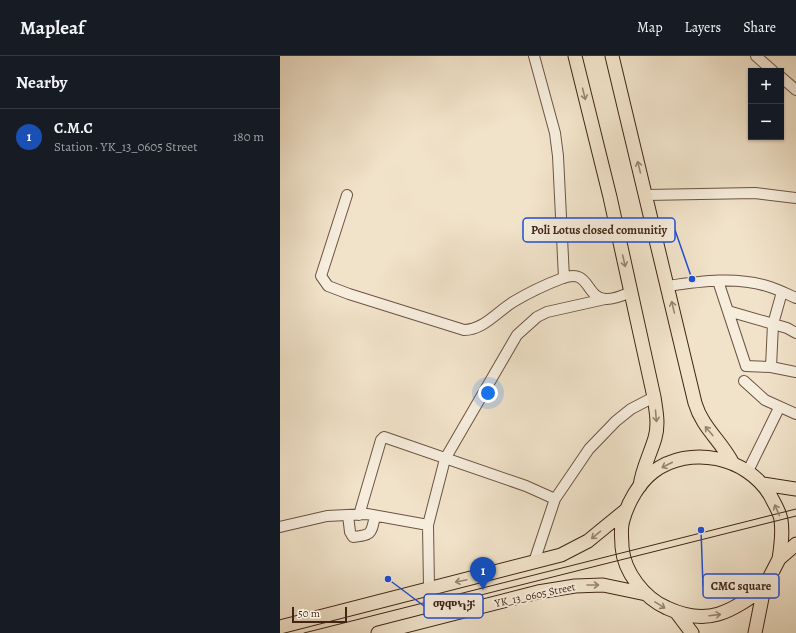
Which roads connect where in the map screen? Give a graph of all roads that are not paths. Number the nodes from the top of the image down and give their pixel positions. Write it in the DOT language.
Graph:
graph roads {
  1 [pos="534,56"];
  2 [pos="575,56"];
  3 [pos="612,56"];
  4 [pos="756,56"];
  5 [pos="770,68"];
  6 [pos="784,80"];
  7 [pos="796,90"];
  8 [pos="347,195"];
  9 [pos="646,195"];
  10 [pos="796,198"];
  11 [pos="564,278"];
  12 [pos="718,281"];
  13 [pos="668,286"];
  14 [pos="631,292"];
  15 [pos="782,292"];
  16 [pos="796,298"];
  17 [pos="605,299"];
  18 [pos="728,311"];
  19 [pos="773,324"];
  20 [pos="796,333"];
  21 [pos="771,367"];
  22 [pos="796,372"];
  23 [pos="744,381"];
  24 [pos="654,397"];
  25 [pos="779,408"];
  26 [pos="796,414"];
  27 [pos="445,459"];
  28 [pos="732,462"];
  29 [pos="748,471"];
  30 [pos="763,484"];
  31 [pos="640,486"];
  32 [pos="796,489"];
  33 [pos="555,499"];
  34 [pos="626,510"];
  35 [pos="359,514"];
  36 [pos="348,515"];
  37 [pos="375,516"];
  38 [pos="428,525"];
  39 [pos="280,527"];
  40 [pos="796,544"];
  41 [pos="779,559"];
  42 [pos="534,562"];
  43 [pos="429,588"];
  44 [pos="764,588"];
  45 [pos="646,594"];
  46 [pos="677,613"];
  47 [pos="280,627"];
  48 [pos="378,633"];
  49 [pos="692,633"];
  50 [pos="755,633"];
  1 -- 11 [label="street"];
  2 -- 14 [label="main road, one-way"];
  9 -- 3 [label="main road, one-way"];
  4 -- 5 [label="street"];
  6 -- 7 [label="street"];
  8 -- 11 [label="street"];
  9 -- 10 [label="street"];
  9 -- 13 [label="main road"];
  11 -- 17 [label="street"];
  12 -- 13 [label="street"];
  12 -- 15 [label="street"];
  12 -- 18 [label="street"];
  28 -- 13 [label="main road, one-way"];
  14 -- 17 [label="street"];
  14 -- 24 [label="main road"];
  15 -- 16 [label="street"];
  15 -- 19 [label="street"];
  17 -- 27 [label="street"];
  18 -- 19 [label="street"];
  18 -- 21 [label="street"];
  19 -- 20 [label="street"];
  19 -- 21 [label="street"];
  21 -- 22 [label="street"];
  23 -- 25 [label="street"];
  24 -- 31 [label="main road, one-way"];
  24 -- 33 [label="street"];
  25 -- 26 [label="street"];
  25 -- 29 [label="street"];
  27 -- 33 [label="street"];
  27 -- 35 [label="street"];
  27 -- 38 [label="street"];
  28 -- 29 [label="main road"];
  28 -- 31 [label="main road, one-way"];
  29 -- 30 [label="main road"];
  30 -- 32 [label="main road"];
  41 -- 30 [label="main road, one-way"];
  31 -- 34 [label="main road"];
  33 -- 42 [label="street"];
  34 -- 42 [label="main road, one-way"];
  34 -- 45 [label="main road"];
  35 -- 36 [label="street"];
  35 -- 37 [label="street"];
  36 -- 37 [label="street"];
  36 -- 39 [label="street"];
  37 -- 38 [label="street"];
  38 -- 43 [label="street"];
  40 -- 41 [label="main road"];
  41 -- 44 [label="main road"];
  42 -- 43 [label="main road, one-way"];
  43 -- 47 [label="main road"];
  46 -- 44 [label="main road, one-way"];
  44 -- 50 [label="main road"];
  45 -- 46 [label="main road, one-way"];
  48 -- 45 [label="main road, YK_13_0605 Street, one-way"];
  46 -- 49 [label="main road"];
}
